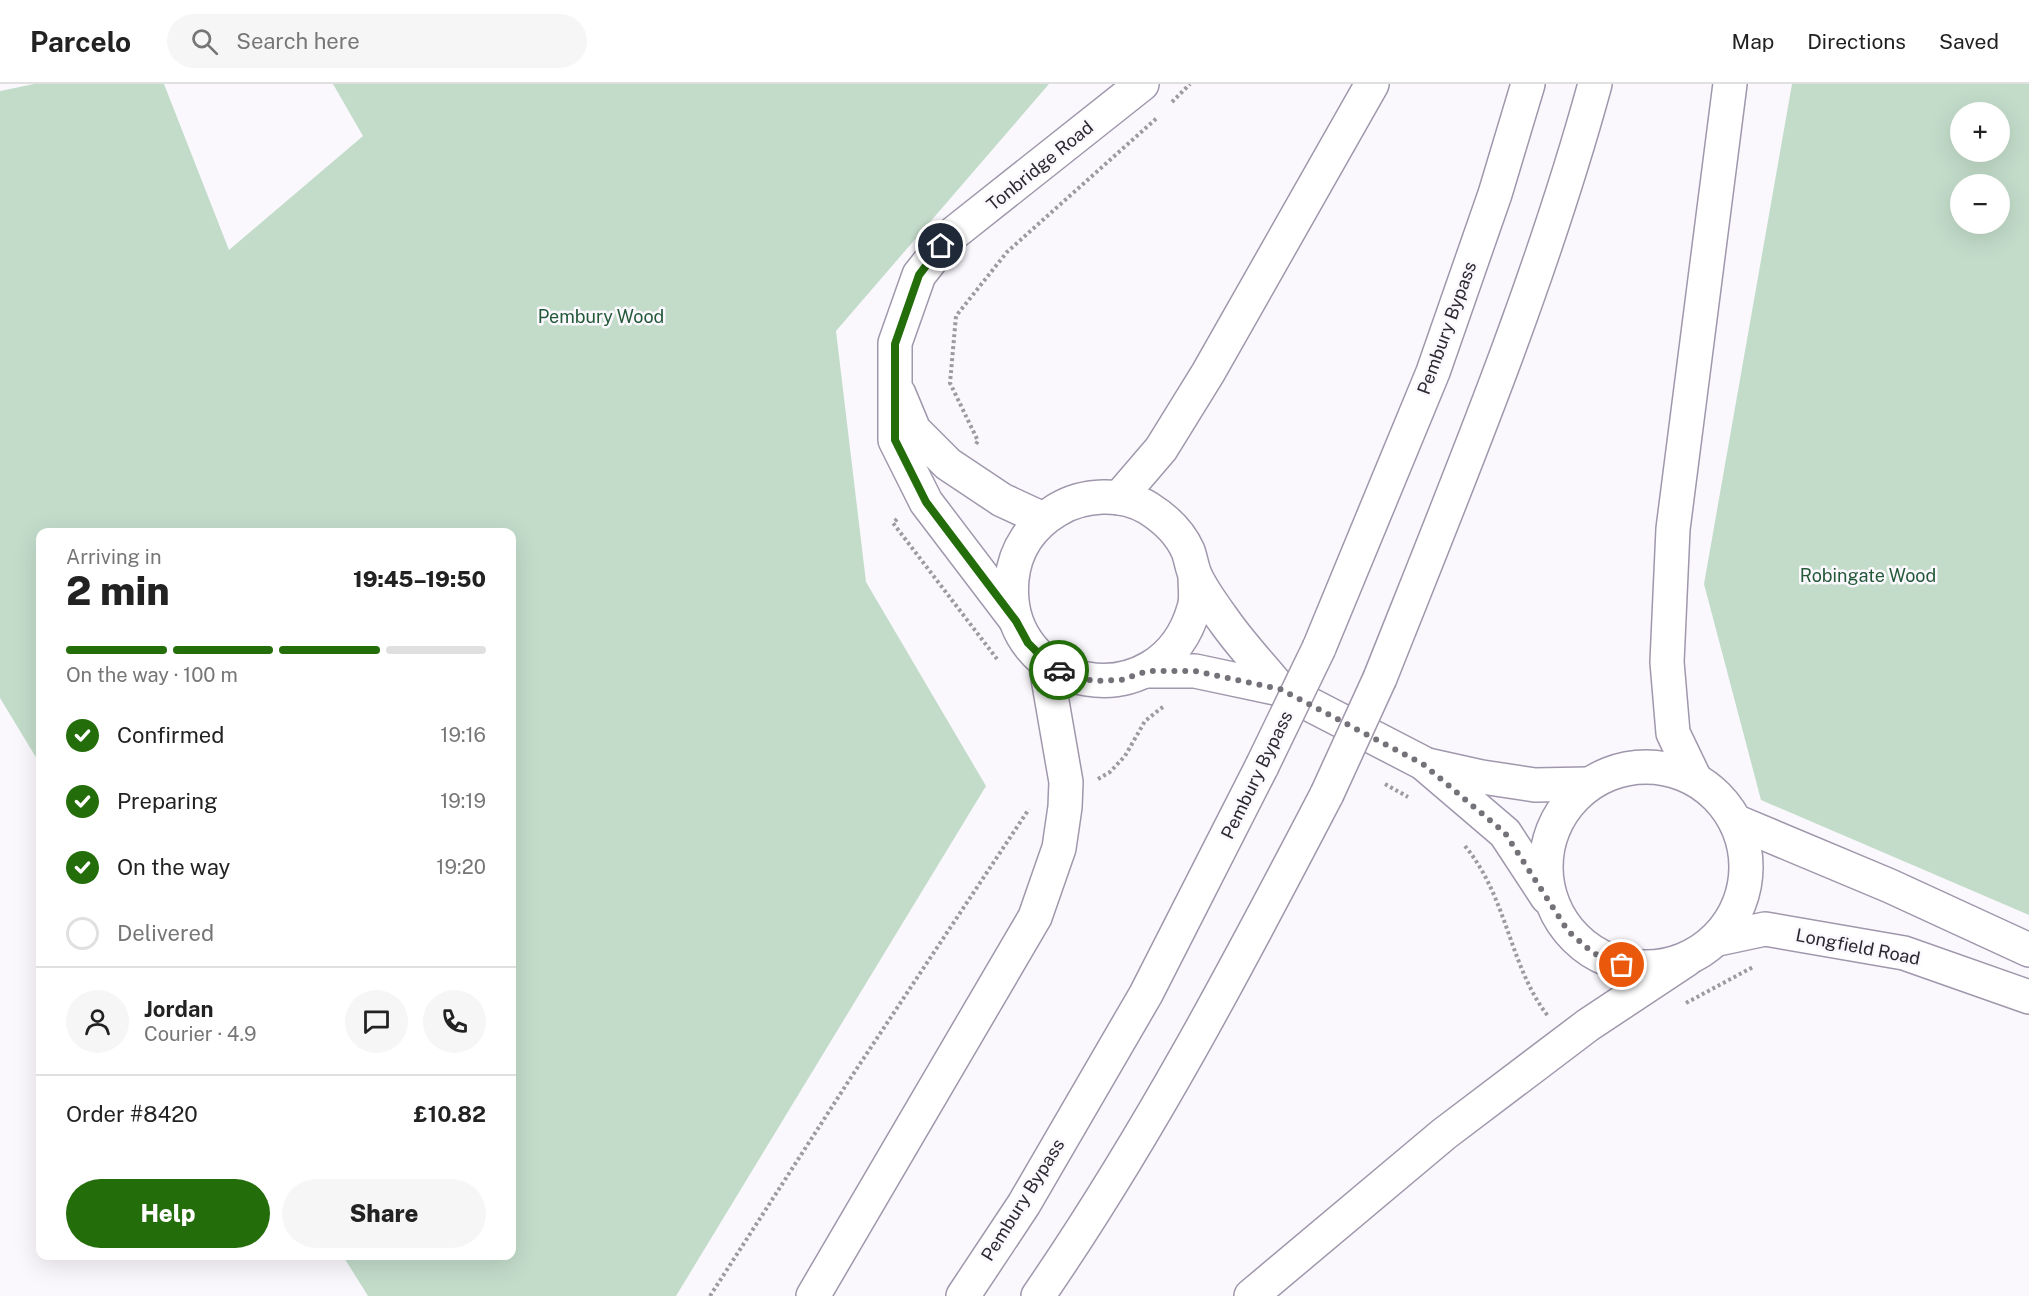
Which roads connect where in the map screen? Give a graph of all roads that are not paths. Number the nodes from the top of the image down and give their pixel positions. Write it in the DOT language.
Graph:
graph roads {
  1 [pos="1142,84"];
  2 [pos="1372,84"];
  3 [pos="1528,84"];
  4 [pos="1595,84"];
  5 [pos="1730,84"];
  6 [pos="893,382"];
  7 [pos="1119,498"];
  8 [pos="1043,519"];
  9 [pos="1196,577"];
  10 [pos="1016,621"];
  11 [pos="1046,661"];
  12 [pos="1147,671"];
  13 [pos="1280,689"];
  14 [pos="1423,764"];
  15 [pos="1695,779"];
  16 [pos="1589,784"];
  17 [pos="1735,821"];
  18 [pos="1552,903"];
  19 [pos="1718,939"];
  20 [pos="2029,950"];
  21 [pos="1686,960"];
  22 [pos="2029,997"];
  23 [pos="813,1296"];
  24 [pos="963,1296"];
  25 [pos="1038,1296"];
  26 [pos="1251,1296"];
  1 -- 6 [label="main road, Tonbridge Road"];
  2 -- 7 [label="main road"];
  3 -- 24 [label="main road, Pembury Bypass, bridge"];
  4 -- 25 [label="main road, bridge"];
  5 -- 15 [label="main road"];
  6 -- 8 [label="main road, Tonbridge Road"];
  6 -- 10 [label="main road, Tonbridge Road"];
  7 -- 8 [label="main road"];
  7 -- 9 [label="main road"];
  8 -- 10 [label="main road"];
  9 -- 12 [label="main road"];
  9 -- 13 [label="main road"];
  10 -- 11 [label="main road"];
  11 -- 12 [label="main road"];
  11 -- 23 [label="main road"];
  12 -- 13 [label="main road"];
  13 -- 14 [label="main road"];
  14 -- 16 [label="main road"];
  14 -- 18 [label="main road"];
  15 -- 16 [label="main road"];
  15 -- 17 [label="main road"];
  16 -- 18 [label="main road"];
  17 -- 19 [label="main road"];
  17 -- 20 [label="main road"];
  18 -- 21 [label="main road"];
  19 -- 21 [label="main road"];
  19 -- 22 [label="main road, Longfield Road"];
  21 -- 26 [label="main road"];
}
